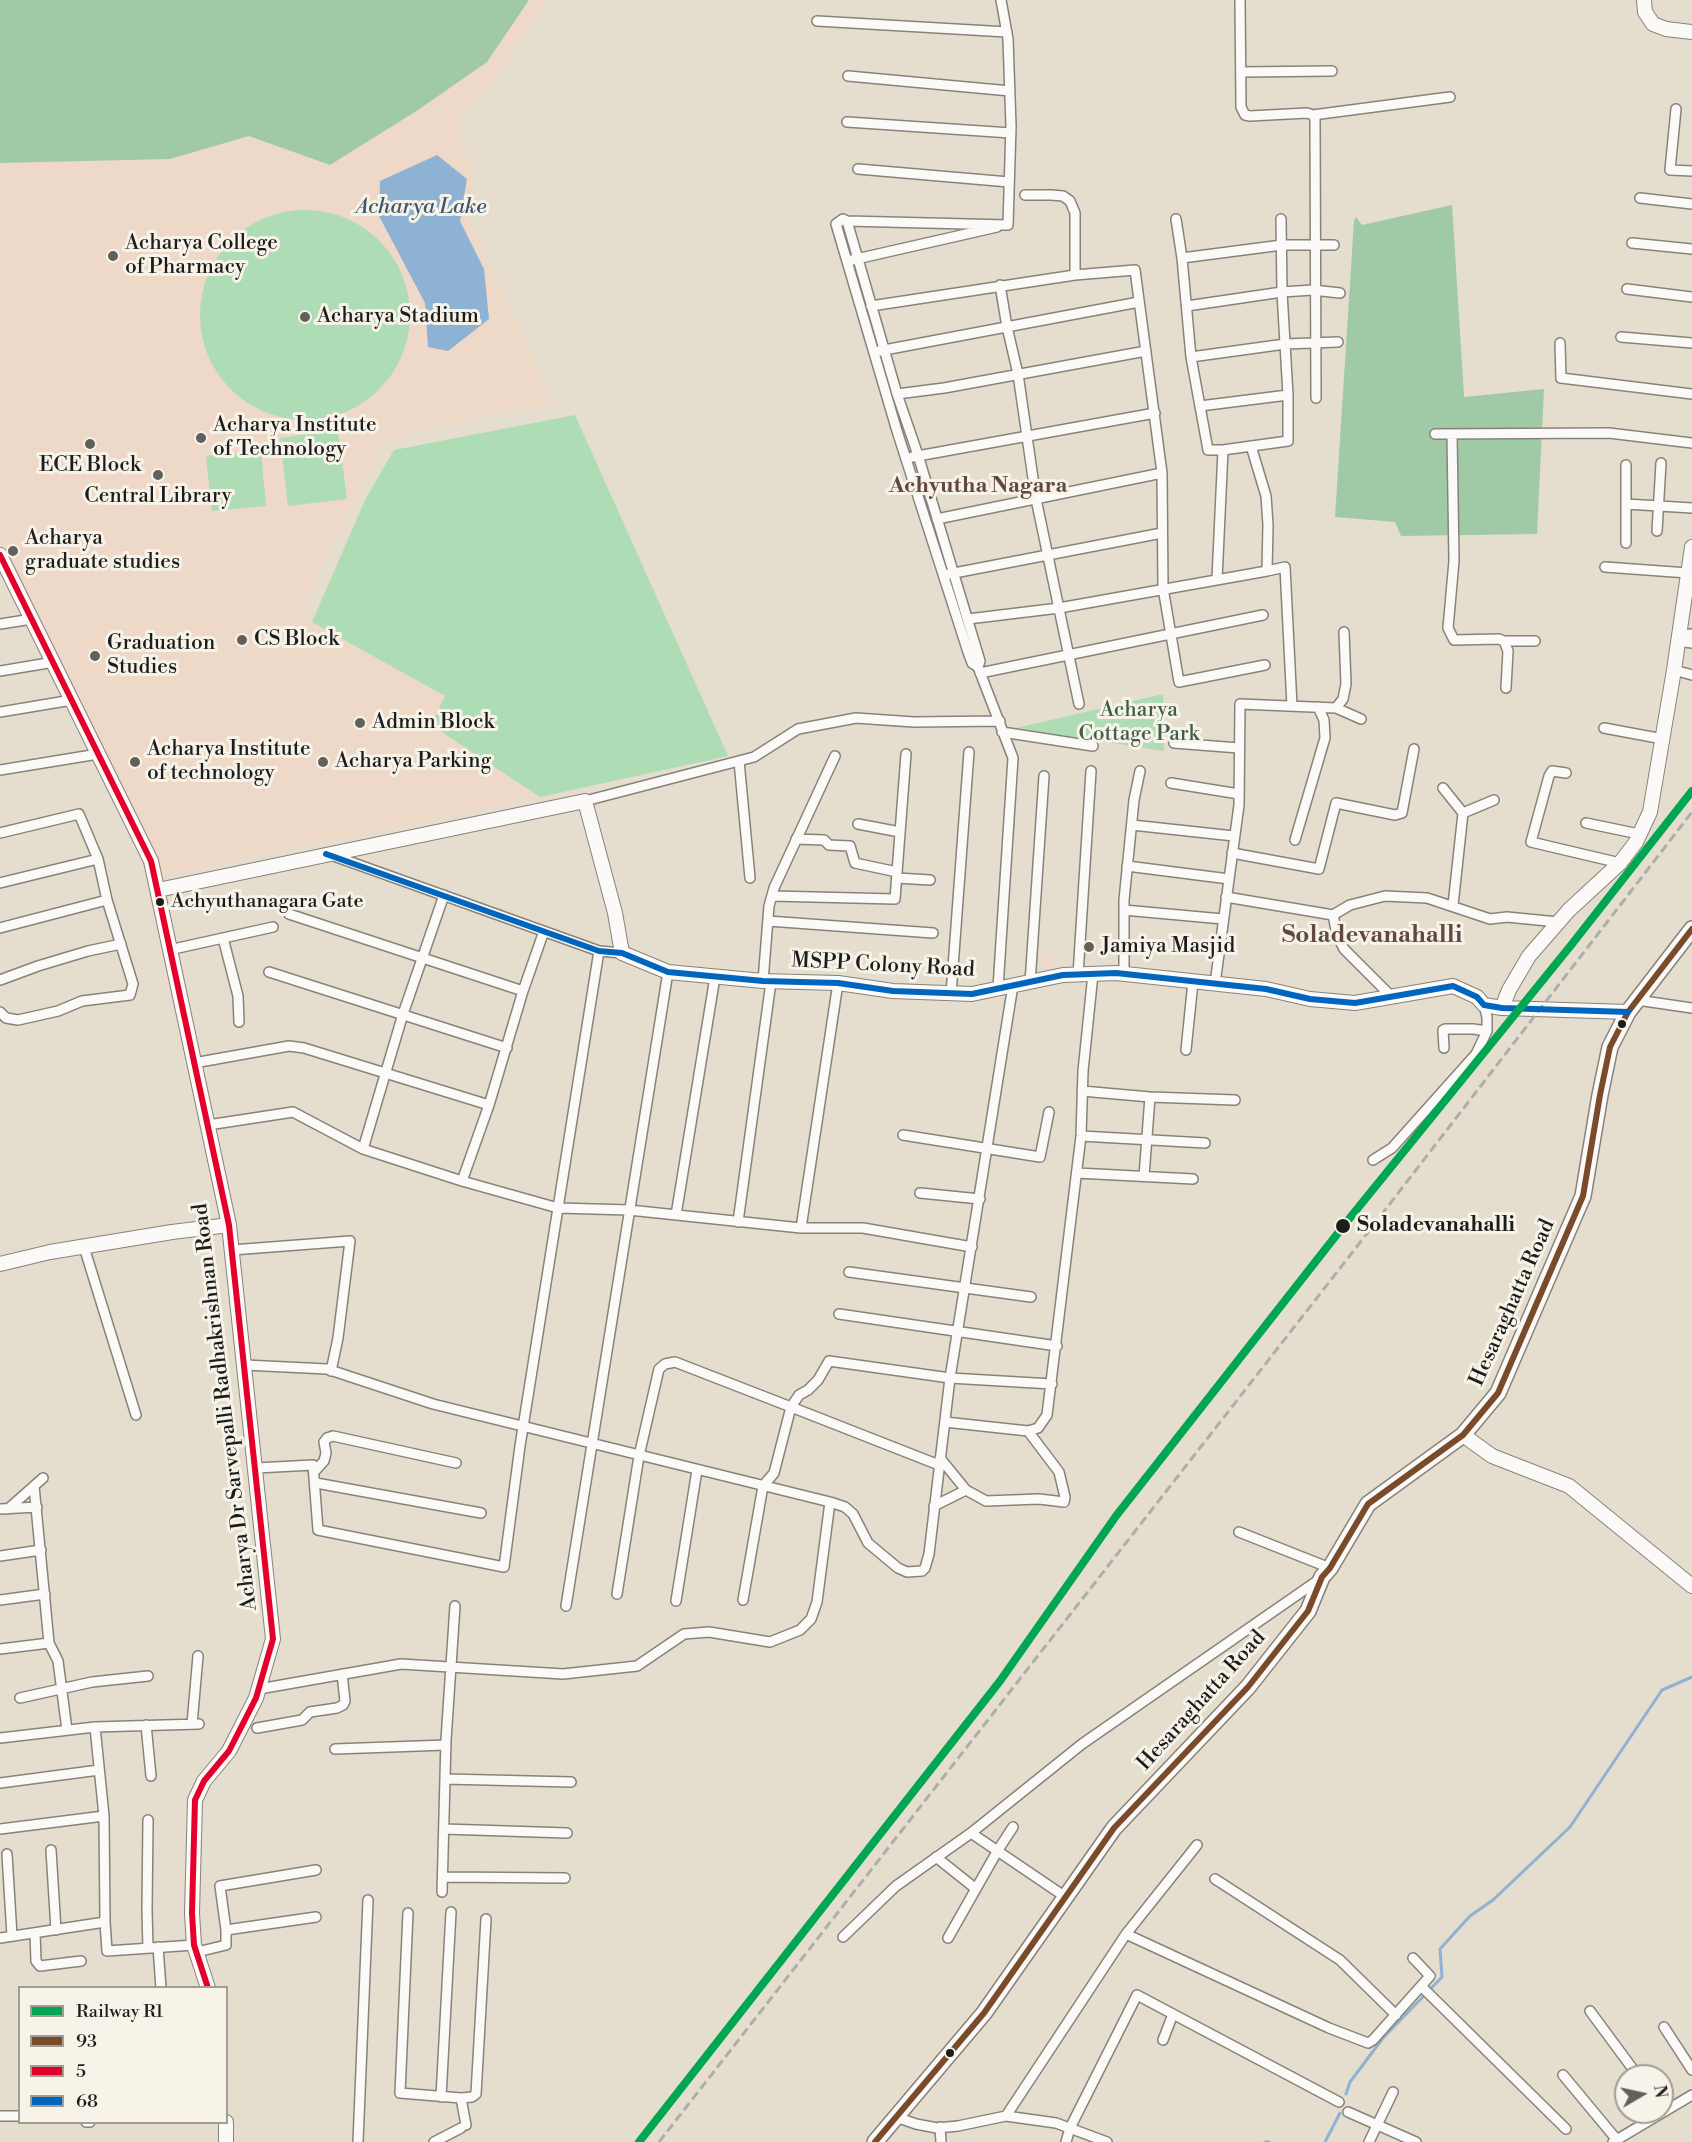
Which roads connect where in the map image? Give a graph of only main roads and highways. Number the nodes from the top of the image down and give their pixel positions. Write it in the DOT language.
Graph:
graph roads {
  1 [pos="1692,929"];
  2 [pos="875,2142"];
  1 -- 2 [label="main road, Hesaraghatta Road"];
}
